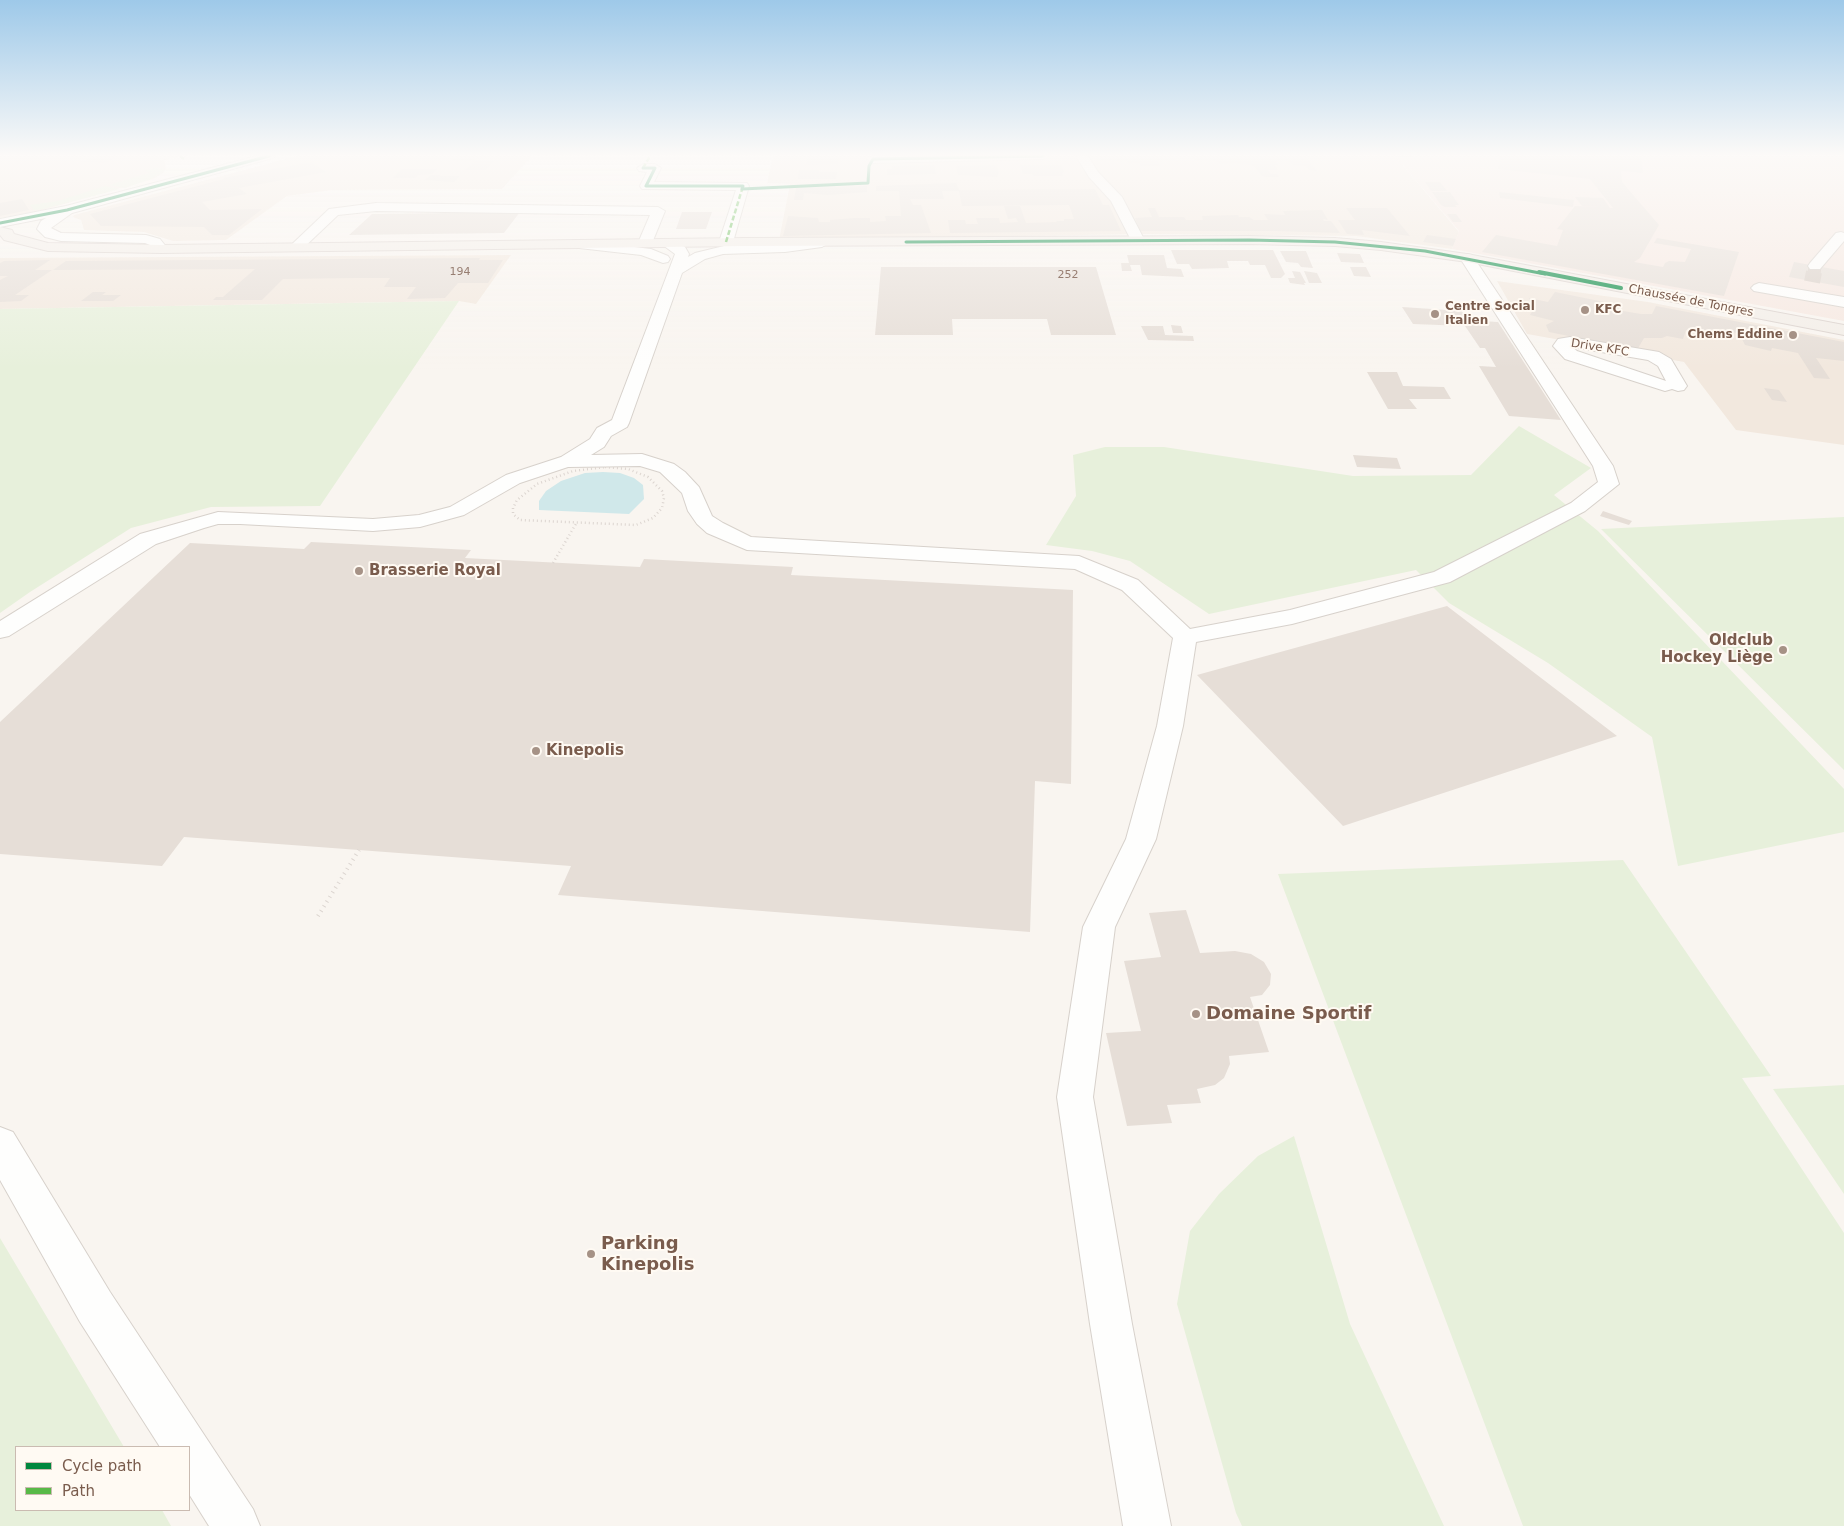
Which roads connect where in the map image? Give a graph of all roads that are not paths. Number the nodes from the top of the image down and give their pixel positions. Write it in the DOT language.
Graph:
graph roads {
  1 [pos="19,227"];
  2 [pos="45,227"];
  3 [pos="318,227"];
  4 [pos="651,227"];
  5 [pos="731,227"];
  6 [pos="1131,227"];
  7 [pos="3,233"];
  8 [pos="1843,237"];
  9 [pos="1138,241"];
  10 [pos="667,242"];
  11 [pos="726,242"];
  12 [pos="645,243"];
  13 [pos="822,243"];
  14 [pos="584,245"];
  15 [pos="295,248"];
  16 [pos="161,250"];
  17 [pos="18,253"];
  18 [pos="1467,258"];
  19 [pos="1815,266"];
  20 [pos="675,271"];
  21 [pos="1759,288"];
  22 [pos="1844,302"];
  23 [pos="1844,330"];
  24 [pos="1672,386"];
  25 [pos="620,423"];
  26 [pos="642,460"];
  27 [pos="568,461"];
  28 [pos="0,631"];
  29 [pos="1185,637"];
  30 [pos="0,1144"];
  31 [pos="185,1446"];
  32 [pos="190,1454"];
  33 [pos="236,1526"];
  34 [pos="1147,1526"];
  1 -- 7 [label="street"];
  2 -- 16 [label="street, Chaussée de Tongres"];
  3 -- 15 [label="street"];
  4 -- 12 [label="street"];
  5 -- 11 [label="street"];
  6 -- 9 [label="street"];
  7 -- 16 [label="main road, Chaussée de Tongres"];
  8 -- 19 [label="street"];
  9 -- 13 [label="main road, Chaussée de Tongres"];
  9 -- 18 [label="main road, Chaussée de Tongres"];
  10 -- 11 [label="main road, Chaussée de Tongres"];
  10 -- 12 [label="main road, Chaussée de Tongres"];
  10 -- 20 [label="street"];
  11 -- 13 [label="main road, Chaussée de Tongres"];
  12 -- 14 [label="main road, Chaussée de Tongres"];
  13 -- 20 [label="street"];
  14 -- 15 [label="main road, Chaussée de Tongres"];
  14 -- 20 [label="street"];
  15 -- 16 [label="main road, Chaussée de Tongres"];
  16 -- 17 [label="main road, Chaussée de Tongres"];
  18 -- 23 [label="main road, Chaussée de Tongres"];
  18 -- 29 [label="street"];
  20 -- 25 [label="street"];
  21 -- 22 [label="street"];
  24 -- 24 [label="street, Drive KFC"];
  25 -- 26 [label="street"];
  25 -- 27 [label="street"];
  26 -- 27 [label="street"];
  26 -- 29 [label="street"];
  27 -- 28 [label="street"];
  29 -- 34 [label="street"];
  30 -- 31 [label="street"];
  32 -- 33 [label="street"];
}
